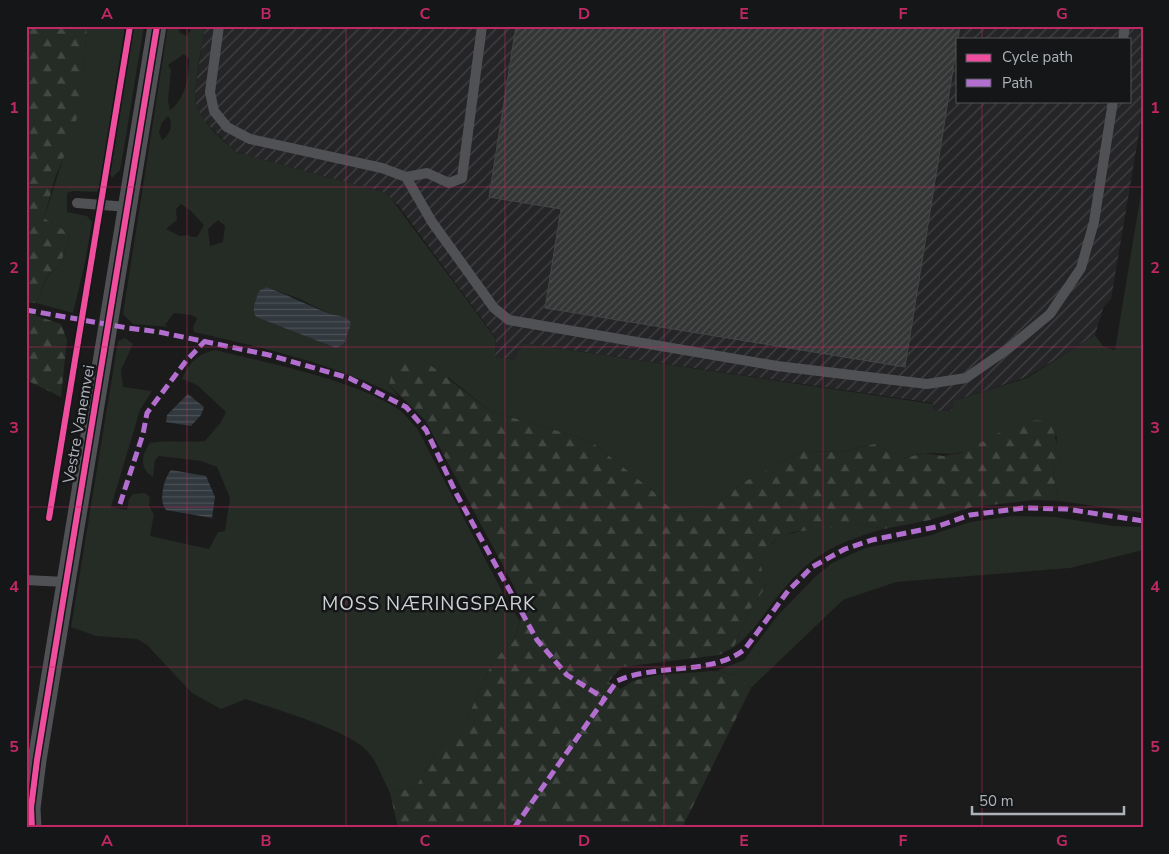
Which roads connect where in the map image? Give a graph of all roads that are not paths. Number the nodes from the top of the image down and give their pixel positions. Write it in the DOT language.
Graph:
graph roads {
  1 [pos="157,26"];
  2 [pos="219,26"];
  3 [pos="482,26"];
  4 [pos="1113,102"];
  5 [pos="406,177"];
  6 [pos="77,203"];
  7 [pos="128,207"];
  8 [pos="26,580"];
  9 [pos="65,582"];
  10 [pos="32,828"];
  1 -- 7 [label="street, Vestre Vanemvei"];
  2 -- 5 [label="lane"];
  3 -- 5 [label="lane"];
  4 -- 5 [label="lane"];
  6 -- 7 [label="lane"];
  7 -- 9 [label="street, Vestre Vanemvei"];
  8 -- 9 [label="lane"];
  9 -- 10 [label="street, Vestre Vanemvei"];
}
